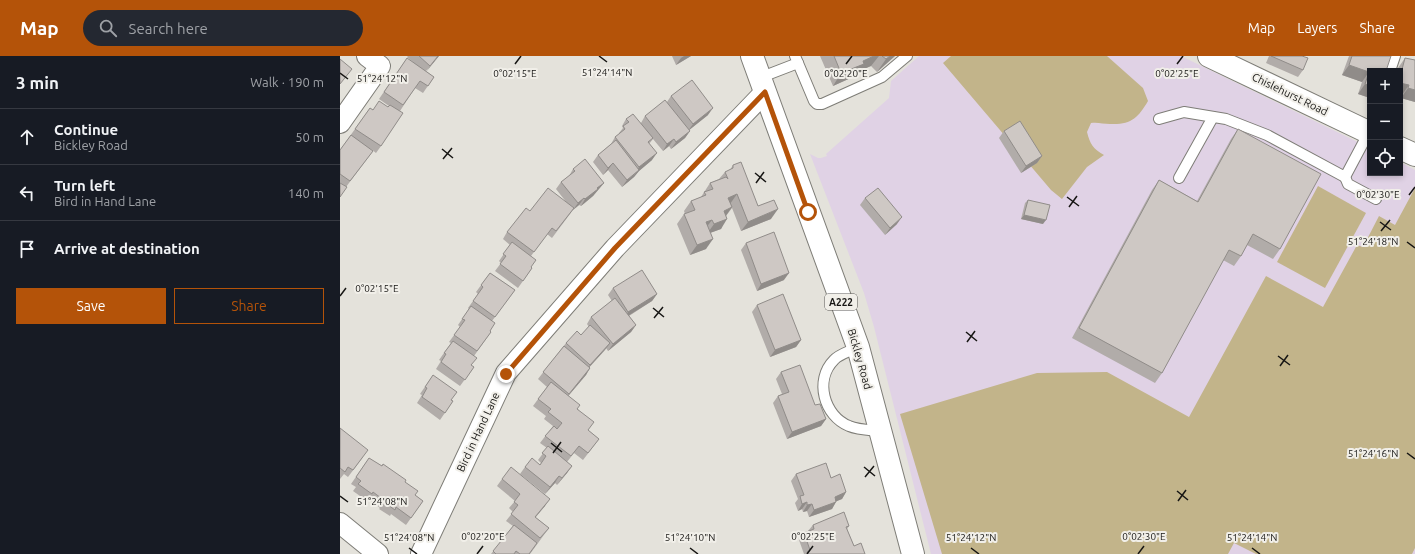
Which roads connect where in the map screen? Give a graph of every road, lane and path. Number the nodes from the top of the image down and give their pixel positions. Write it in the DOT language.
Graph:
graph roads {
  1 [pos="752,56"];
  2 [pos="907,56"];
  3 [pos="1395,56"];
  4 [pos="1219,58"];
  5 [pos="378,59"];
  6 [pos="796,59"];
  7 [pos="1391,68"];
  8 [pos="762,85"];
  9 [pos="1213,117"];
  10 [pos="1159,119"];
  11 [pos="340,123"];
  12 [pos="1367,131"];
  13 [pos="1367,137"];
  14 [pos="1403,150"];
  15 [pos="1415,156"];
  16 [pos="1345,177"];
  17 [pos="1179,178"];
  18 [pos="1376,200"];
  19 [pos="858,347"];
  20 [pos="880,431"];
  21 [pos="340,523"];
  22 [pos="378,554"];
  23 [pos="421,554"];
  24 [pos="913,554"];
  1 -- 8 [label="main road, Bickley Road / A222"];
  2 -- 6 [label="lane"];
  3 -- 7 [label="lane"];
  4 -- 12 [label="main road, Chislehurst Road"];
  5 -- 11 [label="street"];
  6 -- 8 [label="lane"];
  8 -- 19 [label="main road, Bickley Road / A222"];
  8 -- 23 [label="street, Bird in Hand Lane"];
  9 -- 10 [label="lane"];
  9 -- 16 [label="lane"];
  9 -- 17 [label="lane"];
  13 -- 16 [label="lane"];
  14 -- 15 [label="main road"];
  16 -- 18 [label="lane"];
  19 -- 20 [label="main road, Bickley Road / A222"];
  19 -- 20 [label="lane"];
  20 -- 24 [label="main road, Bickley Road / A222"];
  21 -- 22 [label="street"];
}
